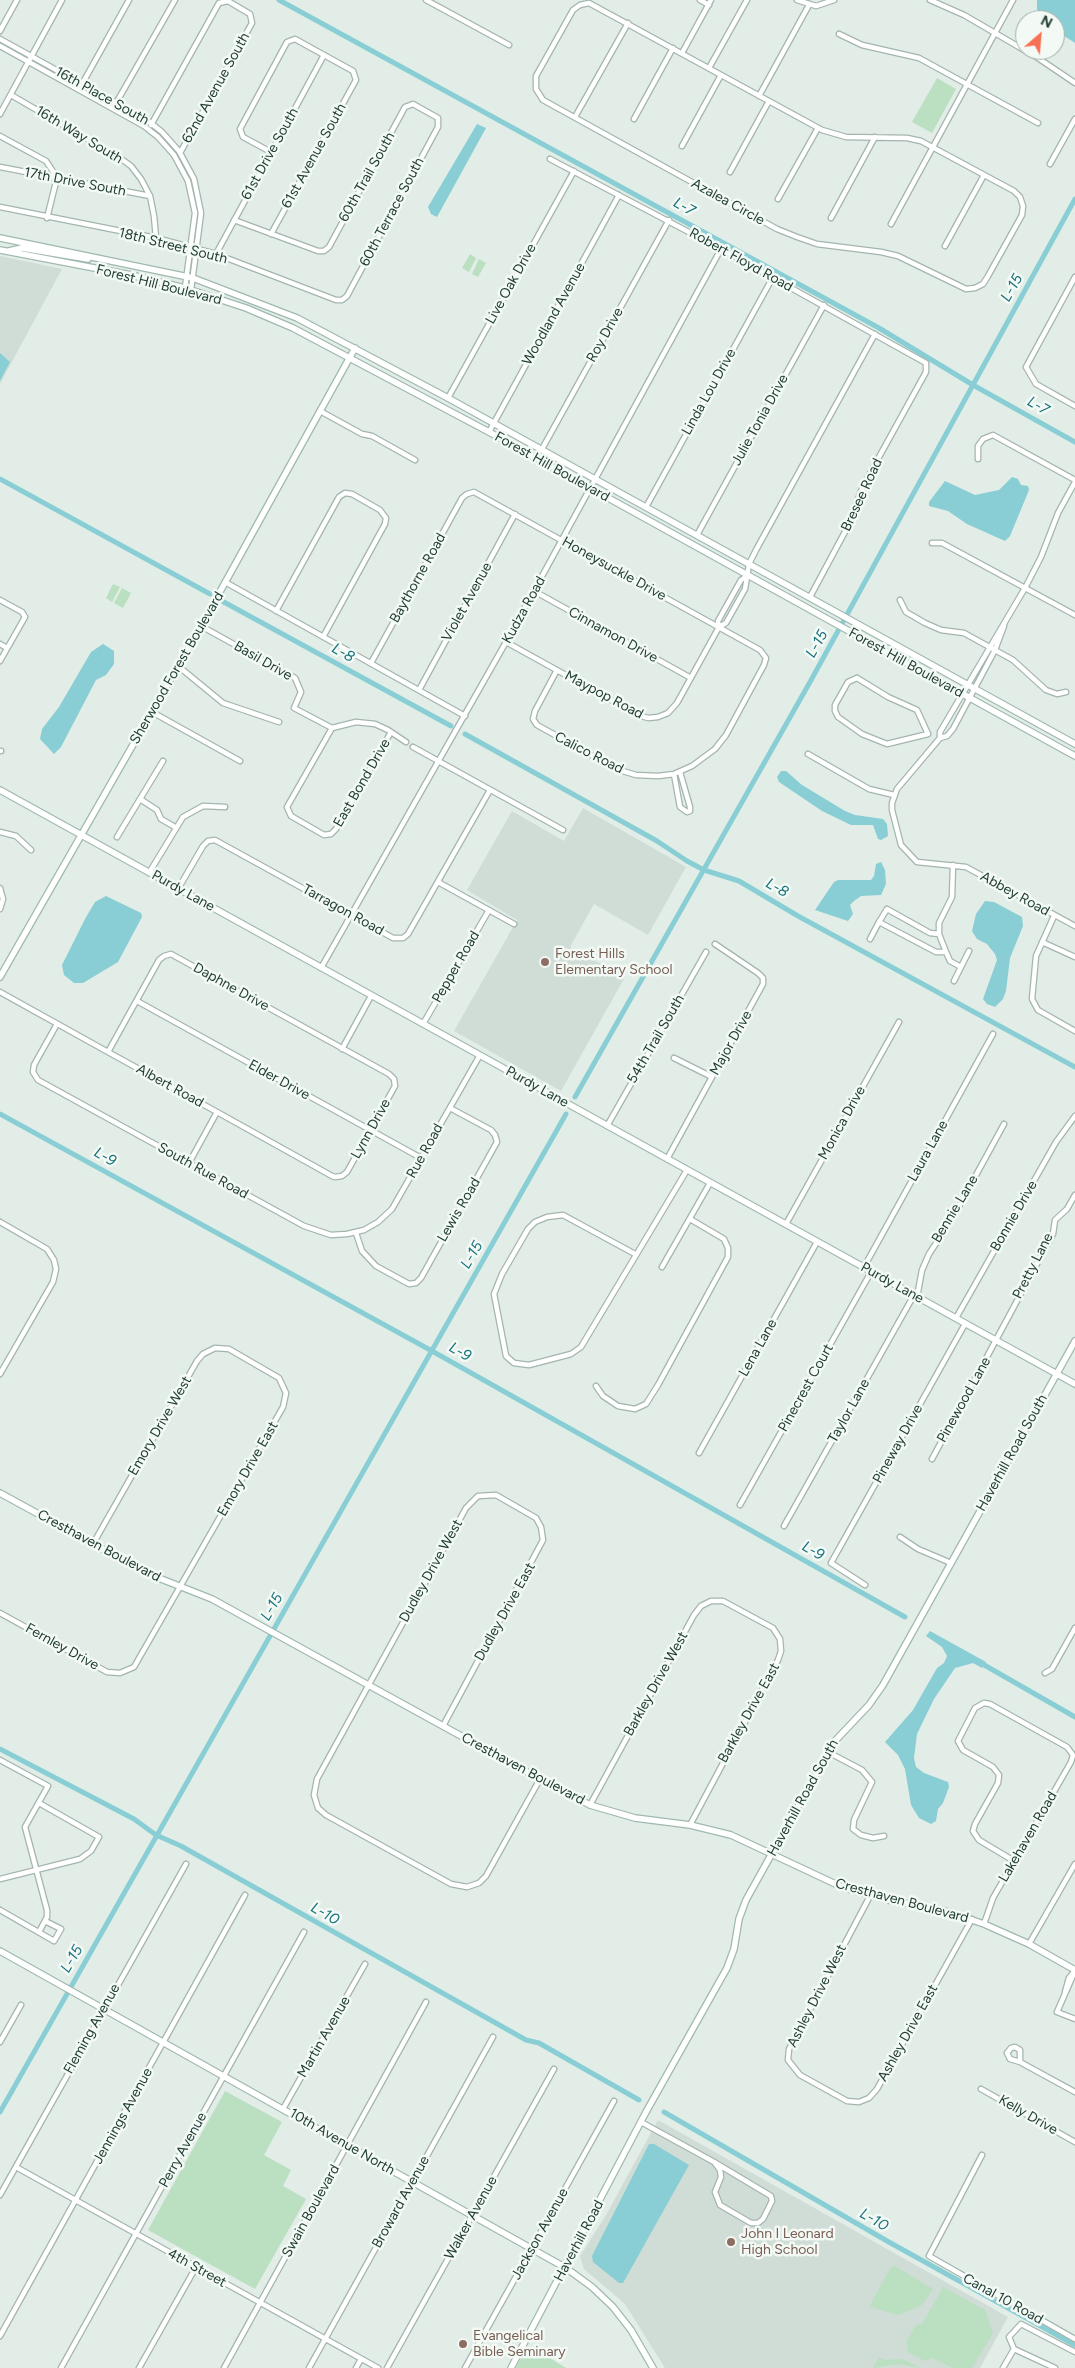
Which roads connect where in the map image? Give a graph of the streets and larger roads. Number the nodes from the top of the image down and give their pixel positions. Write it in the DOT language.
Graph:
graph roads {
  1 [pos="17,0"];
  2 [pos="62,0"];
  3 [pos="129,0"];
  4 [pos="175,0"];
  5 [pos="426,0"];
  6 [pos="700,0"];
  7 [pos="748,0"];
  8 [pos="797,0"];
  9 [pos="834,0"];
  10 [pos="930,0"];
  11 [pos="1013,0"];
  12 [pos="710,2"];
  13 [pos="810,5"];
  14 [pos="628,23"];
  15 [pos="0,31"];
  16 [pos="839,34"];
  17 [pos="995,34"];
  18 [pos="0,39"];
  19 [pos="509,45"];
  20 [pos="0,46"];
  21 [pos="673,48"];
  22 [pos="682,53"];
  23 [pos="324,55"];
  24 [pos="31,56"];
  25 [pos="28,62"];
  26 [pos="709,68"];
  27 [pos="721,75"];
  28 [pos="1075,83"];
  29 [pos="82,84"];
  30 [pos="968,84"];
  31 [pos="79,90"];
  32 [pos="10,95"];
  33 [pos="759,96"];
  34 [pos="769,101"];
  35 [pos="116,103"];
  36 [pos="113,109"];
  37 [pos="0,114"];
  38 [pos="575,117"];
  39 [pos="634,119"];
  40 [pos="1075,119"];
  41 [pos="439,121"];
  42 [pos="152,123"];
  43 [pos="1038,123"];
  44 [pos="818,128"];
  45 [pos="148,129"];
  46 [pos="0,136"];
  47 [pos="875,137"];
  48 [pos="682,146"];
  49 [pos="933,147"];
  50 [pos="180,152"];
  51 [pos="271,152"];
  52 [pos="177,158"];
  53 [pos="550,159"];
  54 [pos="1050,164"];
  55 [pos="0,167"];
  56 [pos="574,171"];
  57 [pos="730,172"];
  58 [pos="984,175"];
  59 [pos="57,178"];
  60 [pos="150,196"];
  61 [pos="619,196"];
  62 [pos="199,197"];
  63 [pos="193,198"];
  64 [pos="778,199"];
  65 [pos="0,207"];
  66 [pos="47,218"];
  67 [pos="831,218"];
  68 [pos="234,220"];
  69 [pos="668,220"];
  70 [pos="890,224"];
  71 [pos="271,234"];
  72 [pos="3,238"];
  73 [pos="156,238"];
  74 [pos="0,244"];
  75 [pos="945,246"];
  76 [pos="192,248"];
  77 [pos="198,249"];
  78 [pos="721,249"];
  79 [pos="3,251"];
  80 [pos="216,254"];
  81 [pos="95,257"];
  82 [pos="772,277"];
  83 [pos="1075,277"];
  84 [pos="190,278"];
  85 [pos="188,289"];
  86 [pos="342,300"];
  87 [pos="824,305"];
  88 [pos="875,334"];
  89 [pos="355,348"];
  90 [pos="350,356"];
  91 [pos="927,366"];
  92 [pos="448,398"];
  93 [pos="1075,406"];
  94 [pos="320,411"];
  95 [pos="493,423"];
  96 [pos="488,432"];
  97 [pos="542,449"];
  98 [pos="978,459"];
  99 [pos="415,460"];
  100 [pos="595,478"];
  101 [pos="1075,481"];
  102 [pos="590,488"];
  103 [pos="467,494"];
  104 [pos="646,507"];
  105 [pos="515,514"];
  106 [pos="697,535"];
  107 [pos="562,540"];
  108 [pos="932,543"];
  109 [pos="749,564"];
  110 [pos="747,576"];
  111 [pos="225,582"];
  112 [pos="1025,588"];
  113 [pos="534,592"];
  114 [pos="810,597"];
  115 [pos="0,600"];
  116 [pos="900,600"];
  117 [pos="276,611"];
  118 [pos="1075,616"];
  119 [pos="1004,624"];
  120 [pos="201,626"];
  121 [pos="719,627"];
  122 [pos="323,637"];
  123 [pos="506,642"];
  124 [pos="0,644"];
  125 [pos="7,648"];
  126 [pos="990,648"];
  127 [pos="760,650"];
  128 [pos="995,650"];
  129 [pos="0,661"];
  130 [pos="371,663"];
  131 [pos="178,666"];
  132 [pos="557,670"];
  133 [pos="691,678"];
  134 [pos="972,686"];
  135 [pos="418,690"];
  136 [pos="1066,692"];
  137 [pos="962,694"];
  138 [pos="970,699"];
  139 [pos="152,712"];
  140 [pos="466,716"];
  141 [pos="279,722"];
  142 [pos="332,728"];
  143 [pos="391,732"];
  144 [pos="940,738"];
  145 [pos="406,742"];
  146 [pos="891,744"];
  147 [pos="1075,744"];
  148 [pos="413,747"];
  149 [pos="808,754"];
  150 [pos="1075,756"];
  151 [pos="163,761"];
  152 [pos="240,761"];
  153 [pos="439,762"];
  154 [pos="680,772"];
  155 [pos="674,774"];
  156 [pos="0,790"];
  157 [pos="490,790"];
  158 [pos="894,795"];
  159 [pos="140,799"];
  160 [pos="225,807"];
  161 [pos="175,827"];
  162 [pos="563,830"];
  163 [pos="0,832"];
  164 [pos="81,835"];
  165 [pos="117,837"];
  166 [pos="31,850"];
  167 [pos="953,865"];
  168 [pos="149,873"];
  169 [pos="438,882"];
  170 [pos="0,888"];
  171 [pos="178,889"];
  172 [pos="0,909"];
  173 [pos="488,910"];
  174 [pos="352,915"];
  175 [pos="1054,916"];
  176 [pos="879,922"];
  177 [pos="514,924"];
  178 [pos="1075,926"];
  179 [pos="939,934"];
  180 [pos="870,939"];
  181 [pos="1042,942"];
  182 [pos="715,944"];
  183 [pos="969,951"];
  184 [pos="706,952"];
  185 [pos="946,952"];
  186 [pos="1075,957"];
  187 [pos="961,967"];
  188 [pos="321,968"];
  189 [pos="0,978"];
  190 [pos="954,981"];
  191 [pos="0,992"];
  192 [pos="372,996"];
  193 [pos="136,1001"];
  194 [pos="899,1022"];
  195 [pos="57,1024"];
  196 [pos="423,1024"];
  197 [pos="1075,1030"];
  198 [pos="993,1034"];
  199 [pos="342,1049"];
  200 [pos="108,1052"];
  201 [pos="480,1055"];
  202 [pos="674,1058"];
  203 [pos="712,1077"];
  204 [pos="394,1079"];
  205 [pos="450,1108"];
  206 [pos="217,1112"];
  207 [pos="1075,1116"];
  208 [pos="1004,1124"];
  209 [pos="607,1126"];
  210 [pos="370,1130"];
  211 [pos="421,1158"];
  212 [pos="667,1159"];
  213 [pos="189,1163"];
  214 [pos="687,1170"];
  215 [pos="342,1176"];
  216 [pos="710,1182"];
  217 [pos="1075,1195"];
  218 [pos="690,1219"];
  219 [pos="0,1222"];
  220 [pos="786,1224"];
  221 [pos="356,1232"];
  222 [pos="817,1242"];
  223 [pos="636,1254"];
  224 [pos="662,1267"];
  225 [pos="864,1267"];
  226 [pos="871,1272"];
  227 [pos="915,1296"];
  228 [pos="956,1318"];
  229 [pos="965,1324"];
  230 [pos="994,1340"];
  231 [pos="1075,1341"];
  232 [pos="250,1360"];
  233 [pos="0,1374"];
  234 [pos="1057,1374"];
  235 [pos="1075,1384"];
  236 [pos="596,1386"];
  237 [pos="699,1453"];
  238 [pos="932,1459"];
  239 [pos="0,1493"];
  240 [pos="516,1504"];
  241 [pos="740,1505"];
  242 [pos="784,1526"];
  243 [pos="900,1538"];
  244 [pos="93,1544"];
  245 [pos="951,1563"];
  246 [pos="865,1585"];
  247 [pos="182,1587"];
  248 [pos="746,1612"];
  249 [pos="0,1613"];
  250 [pos="1075,1628"];
  251 [pos="126,1672"];
  252 [pos="1045,1673"];
  253 [pos="369,1684"];
  254 [pos="443,1726"];
  255 [pos="828,1752"];
  256 [pos="0,1760"];
  257 [pos="540,1779"];
  258 [pos="38,1803"];
  259 [pos="590,1804"];
  260 [pos="690,1825"];
  261 [pos="884,1836"];
  262 [pos="772,1853"];
  263 [pos="1014,1861"];
  264 [pos="186,1864"];
  265 [pos="1075,1864"];
  266 [pos="37,1870"];
  267 [pos="0,1879"];
  268 [pos="245,1895"];
  269 [pos="870,1896"];
  270 [pos="0,1910"];
  271 [pos="972,1919"];
  272 [pos="45,1921"];
  273 [pos="984,1924"];
  274 [pos="38,1932"];
  275 [pos="304,1932"];
  276 [pos="1029,1944"];
  277 [pos="0,1952"];
  278 [pos="365,1964"];
  279 [pos="1075,1971"];
  280 [pos="426,2002"];
  281 [pos="21,2006"];
  282 [pos="102,2010"];
  283 [pos="1075,2019"];
  284 [pos="493,2037"];
  285 [pos="0,2042"];
  286 [pos="164,2044"];
  287 [pos="1020,2062"];
  288 [pos="554,2069"];
  289 [pos="223,2077"];
  290 [pos="819,2087"];
  291 [pos="981,2089"];
  292 [pos="1075,2092"];
  293 [pos="614,2101"];
  294 [pos="283,2109"];
  295 [pos="646,2112"];
  296 [pos="641,2122"];
  297 [pos="1075,2142"];
  298 [pos="348,2146"];
  299 [pos="982,2155"];
  300 [pos="714,2162"];
  301 [pos="16,2166"];
  302 [pos="412,2182"];
  303 [pos="0,2195"];
  304 [pos="76,2200"];
  305 [pos="472,2215"];
  306 [pos="136,2234"];
  307 [pos="532,2248"];
  308 [pos="196,2267"];
  309 [pos="566,2268"];
  310 [pos="260,2303"];
  311 [pos="0,2336"];
  312 [pos="1075,2338"];
  313 [pos="325,2339"];
  314 [pos="1014,2349"];
  315 [pos="1075,2352"];
  316 [pos="361,2359"];
  317 [pos="1045,2363"];
  318 [pos="61,2368"];
  319 [pos="139,2368"];
  320 [pos="224,2368"];
  321 [pos="308,2368"];
  322 [pos="356,2368"];
  323 [pos="378,2368"];
  324 [pos="387,2368"];
  325 [pos="465,2368"];
  326 [pos="511,2368"];
  327 [pos="652,2368"];
  328 [pos="1003,2368"];
  329 [pos="1042,2368"];
  330 [pos="1055,2368"];
  1 -- 15 [label="street"];
  2 -- 24 [label="street"];
  3 -- 29 [label="street"];
  4 -- 35 [label="street"];
  5 -- 19 [label="street"];
  6 -- 12 [label="street"];
  7 -- 26 [label="street"];
  8 -- 13 [label="street"];
  9 -- 13 [label="street"];
  10 -- 17 [label="street"];
  11 -- 17 [label="street"];
  12 -- 22 [label="street"];
  13 -- 33 [label="street"];
  14 -- 21 [label="street, Azalea Circle"];
  14 -- 38 [label="street"];
  14 -- 38 [label="street, Azalea Circle"];
  16 -- 30 [label="street"];
  17 -- 28 [label="street"];
  17 -- 30 [label="street"];
  18 -- 24 [label="street, 16th Place South"];
  20 -- 25 [label="street, 16th Place South"];
  21 -- 22 [label="street, Azalea Circle"];
  21 -- 39 [label="street"];
  22 -- 26 [label="street, Azalea Circle"];
  23 -- 51 [label="street, 61st Drive South"];
  23 -- 51 [label="street"];
  23 -- 71 [label="street, 61st Avenue South"];
  24 -- 25 [label="street"];
  24 -- 29 [label="street, 16th Place South"];
  25 -- 31 [label="street, 16th Place South"];
  25 -- 32 [label="street"];
  26 -- 27 [label="street, Azalea Circle"];
  27 -- 33 [label="street, Azalea Circle"];
  27 -- 48 [label="street"];
  29 -- 31 [label="street"];
  29 -- 35 [label="street, 16th Place South"];
  30 -- 43 [label="street"];
  30 -- 49 [label="street"];
  31 -- 36 [label="street, 16th Place South"];
  32 -- 37 [label="street"];
  32 -- 60 [label="street, 16th Way South"];
  33 -- 34 [label="street, Azalea Circle"];
  34 -- 44 [label="street, Azalea Circle"];
  34 -- 57 [label="street"];
  35 -- 36 [label="street"];
  35 -- 42 [label="street, 16th Place South"];
  36 -- 45 [label="street, 16th Place South"];
  38 -- 58 [label="street, Azalea Circle"];
  40 -- 54 [label="street"];
  41 -- 71 [label="street, 60th Trail South"];
  41 -- 86 [label="street, 60th Terrace South"];
  42 -- 45 [label="street"];
  42 -- 50 [label="street, 16th Place South"];
  42 -- 50 [label="street, 62nd Avenue South"];
  44 -- 47 [label="street, Azalea Circle"];
  44 -- 64 [label="street"];
  45 -- 52 [label="street, 16th Place South"];
  46 -- 59 [label="street"];
  47 -- 49 [label="street, Azalea Circle"];
  47 -- 67 [label="street"];
  49 -- 58 [label="street, Azalea Circle"];
  49 -- 70 [label="street"];
  50 -- 52 [label="street, 62nd Avenue South"];
  50 -- 62 [label="street, 16th Place South"];
  51 -- 68 [label="street, 61st Drive South"];
  52 -- 63 [label="street, 16th Place South"];
  53 -- 56 [label="street, Robert Floyd Road"];
  55 -- 59 [label="street, 17th Drive South"];
  56 -- 61 [label="street, Robert Floyd Road"];
  56 -- 92 [label="street, Live Oak Drive"];
  58 -- 75 [label="street"];
  59 -- 60 [label="street, 17th Drive South"];
  59 -- 66 [label="street"];
  60 -- 73 [label="street, 16th Way South"];
  61 -- 69 [label="street, Robert Floyd Road"];
  61 -- 95 [label="street, Woodland Avenue"];
  62 -- 63 [label="street"];
  62 -- 77 [label="street, 16th Place South"];
  63 -- 76 [label="street, 16th Place South"];
  65 -- 66 [label="street, 18th Street South"];
  66 -- 73 [label="street, 18th Street South"];
  68 -- 71 [label="street"];
  68 -- 80 [label="street, 61st Drive South"];
  69 -- 78 [label="street, Robert Floyd Road"];
  69 -- 97 [label="street, Roy Drive"];
  72 -- 74 [label="street"];
  72 -- 81 [label="street, Forest Hill Boulevard"];
  73 -- 76 [label="street, 18th Street South"];
  76 -- 77 [label="street, 18th Street South"];
  76 -- 84 [label="street, 16th Place South"];
  77 -- 80 [label="street, 18th Street South"];
  77 -- 84 [label="street, 16th Place South"];
  78 -- 82 [label="street, Robert Floyd Road"];
  78 -- 100 [label="street, Kudza Road"];
  79 -- 81 [label="street"];
  79 -- 85 [label="street, Forest Hill Boulevard"];
  80 -- 86 [label="street, 18th Street South"];
  81 -- 84 [label="street, Forest Hill Boulevard"];
  82 -- 87 [label="street, Robert Floyd Road"];
  82 -- 104 [label="street, Linda Lou Drive"];
  83 -- 93 [label="street"];
  84 -- 85 [label="street, 16th Place South"];
  84 -- 89 [label="street, Forest Hill Boulevard"];
  85 -- 90 [label="street, Forest Hill Boulevard"];
  87 -- 88 [label="street, Robert Floyd Road"];
  87 -- 106 [label="street, Julie Tonia Drive"];
  88 -- 91 [label="street, Robert Floyd Road"];
  88 -- 109 [label="street, Maypop Road"];
  89 -- 90 [label="street, Sherwood Forest Boulevard"];
  89 -- 92 [label="street, Forest Hill Boulevard"];
  90 -- 94 [label="street, Sherwood Forest Boulevard"];
  90 -- 96 [label="street, Forest Hill Boulevard"];
  91 -- 114 [label="street, Bresee Road"];
  92 -- 95 [label="street, Forest Hill Boulevard"];
  94 -- 99 [label="street"];
  94 -- 111 [label="street, Sherwood Forest Boulevard"];
  95 -- 96 [label="street, Woodland Avenue"];
  95 -- 97 [label="street, Forest Hill Boulevard"];
  96 -- 102 [label="street, Forest Hill Boulevard"];
  97 -- 100 [label="street, Forest Hill Boulevard"];
  98 -- 101 [label="street"];
  100 -- 102 [label="street, Kudza Road"];
  100 -- 104 [label="street, Forest Hill Boulevard"];
  101 -- 112 [label="street"];
  102 -- 107 [label="street, Kudza Road"];
  102 -- 110 [label="street, Forest Hill Boulevard"];
  103 -- 105 [label="street, Honeysuckle Drive"];
  103 -- 130 [label="street, Baythorne Road"];
  104 -- 106 [label="street, Forest Hill Boulevard"];
  105 -- 107 [label="street, Honeysuckle Drive"];
  105 -- 135 [label="street, Violet Avenue"];
  106 -- 109 [label="street, Forest Hill Boulevard"];
  107 -- 113 [label="street, Kudza Road"];
  107 -- 121 [label="street, Honeysuckle Drive"];
  108 -- 112 [label="street"];
  109 -- 110 [label="street, Maypop Road"];
  109 -- 114 [label="street, Forest Hill Boulevard"];
  110 -- 121 [label="street, Maypop Road"];
  110 -- 121 [label="street, Maypop Road"];
  110 -- 137 [label="street, Forest Hill Boulevard"];
  111 -- 117 [label="street"];
  111 -- 120 [label="street, Sherwood Forest Boulevard"];
  112 -- 118 [label="street"];
  112 -- 119 [label="street"];
  113 -- 123 [label="street, Kudza Road"];
  113 -- 133 [label="street, Cinnamon Drive"];
  114 -- 134 [label="street, Forest Hill Boulevard"];
  115 -- 125 [label="street"];
  116 -- 126 [label="street"];
  117 -- 122 [label="street"];
  117 -- 122 [label="street"];
  119 -- 126 [label="street"];
  119 -- 128 [label="street"];
  120 -- 131 [label="street, Sherwood Forest Boulevard"];
  120 -- 142 [label="street, Basil Drive"];
  121 -- 127 [label="street, Honeysuckle Drive"];
  121 -- 133 [label="street, Maypop Road"];
  122 -- 130 [label="street"];
  123 -- 132 [label="street, Maypop Road"];
  123 -- 140 [label="street, Kudza Road"];
  124 -- 125 [label="street"];
  125 -- 129 [label="street"];
  126 -- 128 [label="street"];
  126 -- 134 [label="street"];
  127 -- 154 [label="street, Calico Road"];
  128 -- 134 [label="street"];
  128 -- 136 [label="street"];
  130 -- 135 [label="street"];
  131 -- 139 [label="street, Sherwood Forest Boulevard"];
  131 -- 141 [label="street"];
  132 -- 133 [label="street, Maypop Road"];
  132 -- 155 [label="street, Calico Road"];
  134 -- 137 [label="street"];
  134 -- 138 [label="street"];
  134 -- 147 [label="street, Forest Hill Boulevard"];
  135 -- 140 [label="street"];
  137 -- 138 [label="street, Forest Hill Boulevard"];
  137 -- 144 [label="street"];
  138 -- 144 [label="street"];
  138 -- 150 [label="street, Forest Hill Boulevard"];
  139 -- 152 [label="street"];
  139 -- 164 [label="street, Sherwood Forest Boulevard"];
  140 -- 153 [label="street, Kudza Road"];
  142 -- 143 [label="street"];
  142 -- 143 [label="street, East Bond Drive"];
  143 -- 145 [label="street"];
  144 -- 158 [label="street"];
  146 -- 146 [label="street"];
  148 -- 153 [label="street"];
  149 -- 158 [label="street"];
  151 -- 159 [label="street"];
  153 -- 157 [label="street"];
  153 -- 174 [label="street, Kudza Road"];
  154 -- 155 [label="street, Calico Road"];
  154 -- 155 [label="street"];
  156 -- 164 [label="street, Purdy Lane"];
  157 -- 162 [label="street"];
  157 -- 169 [label="street, Tarragon Road"];
  158 -- 167 [label="street, Abbey Road"];
  159 -- 161 [label="street"];
  159 -- 165 [label="street"];
  160 -- 161 [label="street"];
  161 -- 168 [label="street"];
  163 -- 166 [label="street"];
  164 -- 168 [label="street, Purdy Lane"];
  164 -- 189 [label="street, Sherwood Forest Boulevard"];
  167 -- 175 [label="street, Abbey Road"];
  167 -- 179 [label="street"];
  168 -- 171 [label="street, Purdy Lane"];
  169 -- 173 [label="street"];
  169 -- 174 [label="street, Tarragon Road"];
  170 -- 172 [label="street"];
  171 -- 174 [label="street, Tarragon Road"];
  171 -- 188 [label="street, Purdy Lane"];
  173 -- 177 [label="street"];
  173 -- 196 [label="street, Pepper Road"];
  174 -- 188 [label="street, Kudza Road"];
  175 -- 178 [label="street, Abbey Road"];
  175 -- 181 [label="street"];
  176 -- 179 [label="street"];
  176 -- 180 [label="street"];
  176 -- 185 [label="street"];
  179 -- 185 [label="street"];
  181 -- 186 [label="street"];
  181 -- 197 [label="street"];
  182 -- 203 [label="street, Major Drive"];
  183 -- 187 [label="street"];
  184 -- 209 [label="street, 54th Trail South"];
  185 -- 187 [label="street"];
  187 -- 190 [label="street"];
  188 -- 192 [label="street, Purdy Lane"];
  191 -- 195 [label="street, Albert Road"];
  192 -- 196 [label="street, Purdy Lane"];
  192 -- 199 [label="street"];
  193 -- 199 [label="street, Daphne Drive"];
  193 -- 200 [label="street, Daphne Drive"];
  193 -- 210 [label="street, Elder Drive"];
  194 -- 220 [label="street, Monica Drive"];
  195 -- 200 [label="street, Albert Road"];
  195 -- 213 [label="street, South Rue Road"];
  196 -- 201 [label="street, Purdy Lane"];
  198 -- 225 [label="street, Laura Lane"];
  199 -- 204 [label="street, Daphne Drive"];
  200 -- 206 [label="street, Albert Road"];
  201 -- 205 [label="street, Rue Road"];
  201 -- 209 [label="street, Purdy Lane"];
  202 -- 203 [label="street"];
  203 -- 212 [label="street, Major Drive"];
  204 -- 210 [label="street, Lynn Drive"];
  205 -- 211 [label="street, Rue Road"];
  205 -- 221 [label="street, Lewis Road"];
  206 -- 213 [label="street"];
  206 -- 215 [label="street, Albert Road"];
  207 -- 228 [label="street, Bonnie Drive"];
  208 -- 227 [label="street, Bennie Lane"];
  209 -- 212 [label="street, Purdy Lane"];
  210 -- 211 [label="street, Elder Drive"];
  210 -- 215 [label="street, Lynn Drive"];
  211 -- 221 [label="street, Rue Road"];
  212 -- 214 [label="street, Purdy Lane"];
  213 -- 221 [label="street, South Rue Road"];
  214 -- 216 [label="street, Purdy Lane"];
  214 -- 223 [label="street"];
  216 -- 218 [label="street"];
  216 -- 220 [label="street, Purdy Lane"];
  217 -- 230 [label="street, Pretty Lane"];
  218 -- 224 [label="street"];
  218 -- 236 [label="street"];
  219 -- 233 [label="street"];
  220 -- 222 [label="street, Purdy Lane"];
  222 -- 225 [label="street, Purdy Lane"];
  222 -- 237 [label="street, Lena Lane"];
  223 -- 223 [label="street"];
  225 -- 226 [label="street, Purdy Lane"];
  226 -- 227 [label="street, Purdy Lane"];
  226 -- 241 [label="street, Pinecrest Court"];
  227 -- 228 [label="street, Purdy Lane"];
  227 -- 242 [label="street, Taylor Lane"];
  228 -- 229 [label="street, Purdy Lane"];
  229 -- 230 [label="street, Purdy Lane"];
  229 -- 246 [label="street, Pineway Drive"];
  230 -- 234 [label="street, Purdy Lane"];
  230 -- 238 [label="street, Pinewood Lane"];
  231 -- 234 [label="street, Haverhill Road South"];
  232 -- 244 [label="street, Emory Drive West"];
  232 -- 247 [label="street, Emory Drive East"];
  234 -- 235 [label="street, Purdy Lane"];
  234 -- 245 [label="street, Haverhill Road South"];
  239 -- 244 [label="street, Cresthaven Boulevard"];
  240 -- 253 [label="street, Dudley Drive West"];
  240 -- 254 [label="street, Dudley Drive East"];
  243 -- 245 [label="street"];
  244 -- 247 [label="street, Cresthaven Boulevard"];
  245 -- 255 [label="street, Haverhill Road South"];
  247 -- 251 [label="street, Emory Drive East"];
  247 -- 253 [label="street, Cresthaven Boulevard"];
  248 -- 259 [label="street, Barkley Drive West"];
  248 -- 260 [label="street, Barkley Drive East"];
  249 -- 251 [label="street, Fernley Drive"];
  250 -- 252 [label="street"];
  253 -- 254 [label="street, Cresthaven Boulevard"];
  253 -- 257 [label="street, Dudley Drive West"];
  254 -- 257 [label="street, Cresthaven Boulevard"];
  255 -- 261 [label="street"];
  255 -- 262 [label="street, Haverhill Road South"];
  256 -- 258 [label="street"];
  257 -- 259 [label="street, Cresthaven Boulevard"];
  258 -- 266 [label="street"];
  258 -- 266 [label="street"];
  259 -- 260 [label="street, Cresthaven Boulevard"];
  260 -- 262 [label="street, Cresthaven Boulevard"];
  262 -- 269 [label="street, Cresthaven Boulevard"];
  262 -- 295 [label="street, Haverhill Road South"];
  263 -- 263 [label="street, Lakehaven Road"];
  263 -- 273 [label="street, Lakehaven Road"];
  264 -- 282 [label="street, Fleming Avenue"];
  265 -- 276 [label="street"];
  266 -- 267 [label="street"];
  266 -- 272 [label="street"];
  268 -- 286 [label="street, Jennings Avenue"];
  269 -- 271 [label="street, Cresthaven Boulevard"];
  269 -- 290 [label="street, Ashley Drive West"];
  270 -- 274 [label="street"];
  271 -- 273 [label="street, Cresthaven Boulevard"];
  271 -- 290 [label="street, Ashley Drive East"];
  272 -- 274 [label="street"];
  272 -- 274 [label="street"];
  273 -- 276 [label="street, Cresthaven Boulevard"];
  275 -- 289 [label="street, Perry Avenue"];
  276 -- 279 [label="street, Cresthaven Boulevard"];
  277 -- 282 [label="street, 10th Avenue North"];
  278 -- 294 [label="street, Martin Avenue"];
  279 -- 283 [label="street"];
  280 -- 298 [label="street, Swain Boulevard"];
  281 -- 285 [label="street"];
  282 -- 286 [label="street, 10th Avenue North"];
  282 -- 301 [label="street, Fleming Avenue"];
  284 -- 302 [label="street, Broward Avenue"];
  286 -- 289 [label="street, 10th Avenue North"];
  286 -- 304 [label="street, Jennings Avenue"];
  287 -- 292 [label="street"];
  288 -- 305 [label="street, Walker Avenue"];
  289 -- 294 [label="street, 10th Avenue North"];
  289 -- 306 [label="street, Perry Avenue"];
  291 -- 297 [label="street, Kelly Drive"];
  293 -- 307 [label="street, Jackson Avenue"];
  294 -- 298 [label="street, 10th Avenue North"];
  295 -- 296 [label="street, Haverhill Road"];
  296 -- 300 [label="street"];
  296 -- 309 [label="street, Haverhill Road"];
  298 -- 302 [label="street, 10th Avenue North"];
  298 -- 310 [label="street, Swain Boulevard"];
  299 -- 312 [label="street, Canal 10 Road"];
  300 -- 300 [label="street"];
  301 -- 303 [label="street, Fleming Avenue"];
  301 -- 304 [label="street, 4th Street"];
  302 -- 305 [label="street, 10th Avenue North"];
  302 -- 313 [label="street, Broward Avenue"];
  304 -- 306 [label="street, 4th Street"];
  304 -- 311 [label="street, Jennings Avenue"];
  305 -- 307 [label="street, 10th Avenue North"];
  305 -- 324 [label="street, Walker Avenue"];
  306 -- 308 [label="street, 4th Street"];
  306 -- 318 [label="street, Perry Avenue"];
  307 -- 309 [label="street, 10th Avenue North"];
  307 -- 325 [label="street, Jackson Avenue"];
  308 -- 310 [label="street, 4th Street"];
  308 -- 319 [label="street"];
  309 -- 326 [label="street, Haverhill Road"];
  309 -- 327 [label="street, 10th Avenue North"];
  310 -- 313 [label="street, 4th Street"];
  310 -- 320 [label="street, Swain Boulevard"];
  313 -- 316 [label="street, 4th Street"];
  313 -- 321 [label="street, Broward Avenue"];
  314 -- 315 [label="street"];
  314 -- 317 [label="street"];
  314 -- 328 [label="street"];
  316 -- 322 [label="street"];
  316 -- 323 [label="street, 4th Street"];
  317 -- 329 [label="street"];
  317 -- 330 [label="street"];
}
